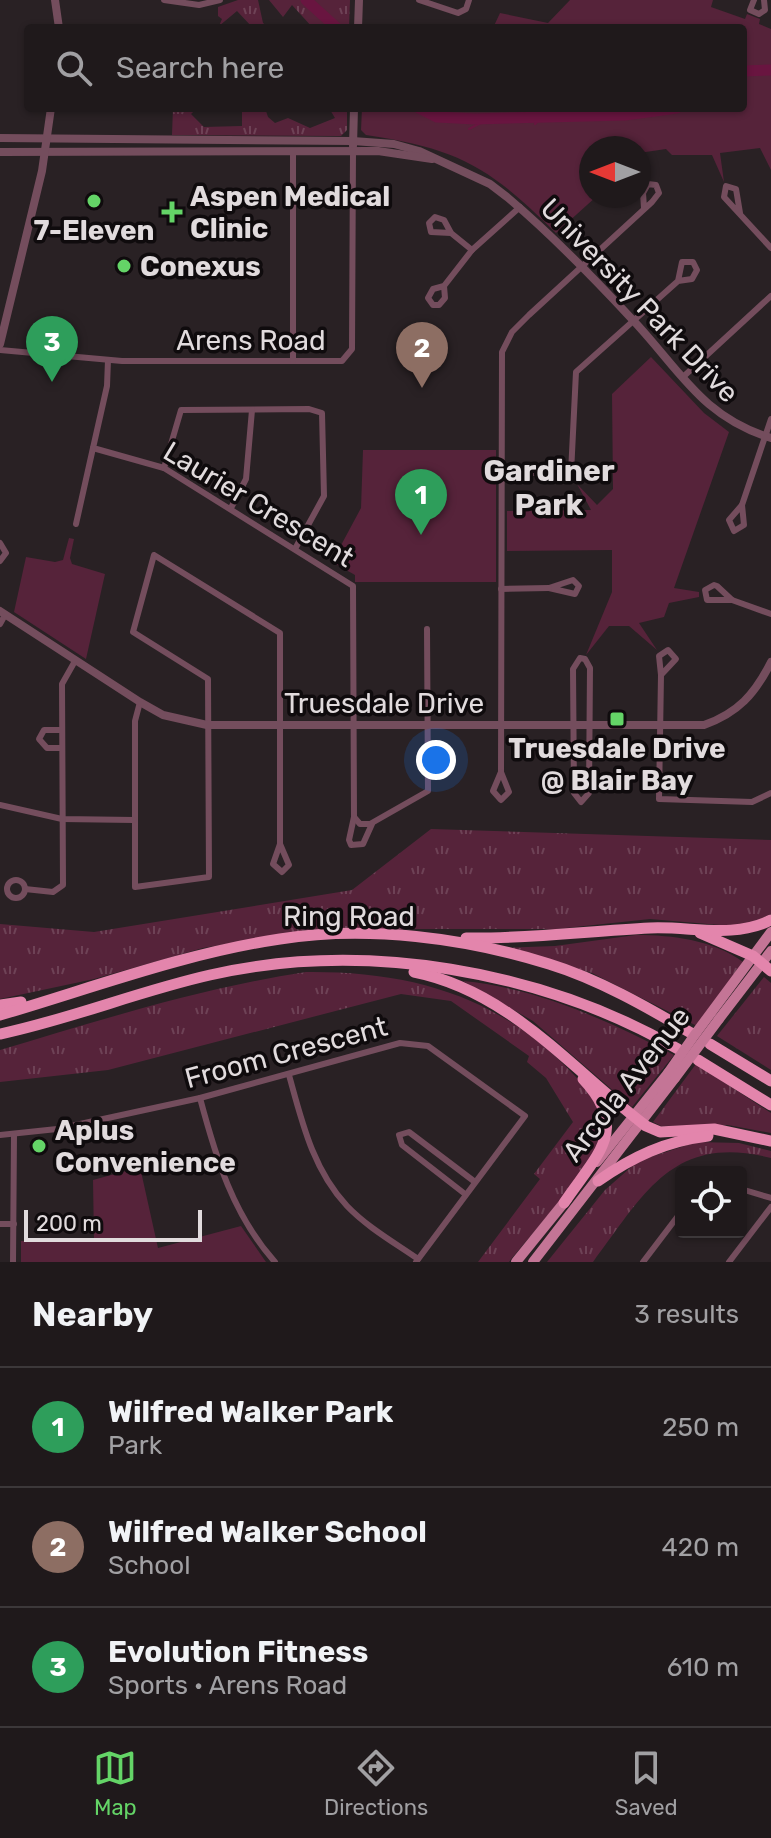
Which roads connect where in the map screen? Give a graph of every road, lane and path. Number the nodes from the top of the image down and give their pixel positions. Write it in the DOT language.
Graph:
graph roads {
  1 [pos="55,0"];
  2 [pos="164,0"];
  3 [pos="220,0"];
  4 [pos="359,0"];
  5 [pos="419,0"];
  6 [pos="469,0"];
  7 [pos="754,0"];
  8 [pos="764,0"];
  9 [pos="58,24"];
  10 [pos="358,24"];
  11 [pos="50,112"];
  12 [pos="354,112"];
  13 [pos="0,138"];
  14 [pos="47,139"];
  15 [pos="131,139"];
  16 [pos="353,146"];
  17 [pos="46,151"];
  18 [pos="293,151"];
  19 [pos="0,152"];
  20 [pos="122,152"];
  21 [pos="520,207"];
  22 [pos="644,208"];
  23 [pos="740,213"];
  24 [pos="451,233"];
  25 [pos="771,248"];
  26 [pos="472,250"];
  27 [pos="581,265"];
  28 [pos="678,281"];
  29 [pos="444,286"];
  30 [pos="771,296"];
  31 [pos="632,319"];
  32 [pos="0,344"];
  33 [pos="0,350"];
  34 [pos="108,360"];
  35 [pos="293,361"];
  36 [pos="683,377"];
  37 [pos="252,410"];
  38 [pos="771,419"];
  39 [pos="768,438"];
  40 [pos="93,448"];
  41 [pos="164,468"];
  42 [pos="502,473"];
  43 [pos="742,505"];
  44 [pos="231,508"];
  45 [pos="76,524"];
  46 [pos="0,543"];
  47 [pos="295,549"];
  48 [pos="0,561"];
  49 [pos="549,588"];
  50 [pos="501,589"];
  51 [pos="732,600"];
  52 [pos="3,613"];
  53 [pos="771,614"];
  54 [pos="0,624"];
  55 [pos="427,629"];
  56 [pos="75,661"];
  57 [pos="771,662"];
  58 [pos="661,675"];
  59 [pos="140,702"];
  60 [pos="207,725"];
  61 [pos="281,725"];
  62 [pos="354,725"];
  63 [pos="428,725"];
  64 [pos="501,725"];
  65 [pos="661,725"];
  66 [pos="574,726"];
  67 [pos="589,726"];
  68 [pos="61,730"];
  69 [pos="61,748"];
  70 [pos="501,772"];
  71 [pos="771,793"];
  72 [pos="0,805"];
  73 [pos="354,817"];
  74 [pos="62,819"];
  75 [pos="134,820"];
  76 [pos="372,823"];
  77 [pos="280,844"];
  78 [pos="25,889"];
  79 [pos="771,920"];
  80 [pos="688,929"];
  81 [pos="771,932"];
  82 [pos="391,936"];
  83 [pos="771,951"];
  84 [pos="350,960"];
  85 [pos="762,963"];
  86 [pos="69,994"];
  87 [pos="0,1005"];
  88 [pos="0,1015"];
  89 [pos="54,1022"];
  90 [pos="691,1033"];
  91 [pos="0,1034"];
  92 [pos="0,1041"];
  93 [pos="549,1043"];
  94 [pos="710,1044"];
  95 [pos="678,1049"];
  96 [pos="698,1060"];
  97 [pos="289,1075"];
  98 [pos="771,1081"];
  99 [pos="200,1098"];
  100 [pos="771,1105"];
  101 [pos="638,1120"];
  102 [pos="0,1135"];
  103 [pos="14,1135"];
  104 [pos="753,1136"];
  105 [pos="771,1141"];
  106 [pos="598,1181"];
  107 [pos="475,1182"];
  108 [pos="747,1191"];
  109 [pos="465,1194"];
  110 [pos="771,1198"];
  111 [pos="564,1203"];
  112 [pos="771,1207"];
  113 [pos="675,1220"];
  114 [pos="0,1224"];
  115 [pos="14,1224"];
  116 [pos="417,1261"];
  117 [pos="13,1262"];
  118 [pos="275,1262"];
  119 [pos="516,1262"];
  120 [pos="533,1262"];
  121 [pos="643,1262"];
  122 [pos="729,1262"];
  1 -- 9 [label="street"];
  2 -- 3 [label="street"];
  4 -- 10 [label="street"];
  5 -- 6 [label="street"];
  7 -- 8 [label="street"];
  11 -- 14 [label="street"];
  12 -- 16 [label="street, Arens Road"];
  13 -- 14 [label="street, University Park Drive"];
  14 -- 15 [label="street, University Park Drive"];
  14 -- 17 [label="street"];
  15 -- 16 [label="street, University Park Drive"];
  15 -- 20 [label="street"];
  16 -- 18 [label="street, University Park Drive"];
  16 -- 21 [label="street, University Park Drive"];
  16 -- 35 [label="street, Arens Road"];
  17 -- 19 [label="street, University Park Drive"];
  17 -- 20 [label="street, University Park Drive"];
  17 -- 32 [label="street"];
  18 -- 20 [label="street, University Park Drive"];
  18 -- 35 [label="street"];
  21 -- 26 [label="street"];
  21 -- 27 [label="street, University Park Drive"];
  22 -- 27 [label="street"];
  23 -- 25 [label="street"];
  24 -- 26 [label="street"];
  26 -- 29 [label="street"];
  27 -- 31 [label="street, University Park Drive"];
  27 -- 42 [label="street"];
  28 -- 31 [label="street"];
  30 -- 36 [label="street"];
  31 -- 36 [label="street, University Park Drive"];
  31 -- 42 [label="street"];
  33 -- 34 [label="street, Arens Road"];
  34 -- 35 [label="street, Arens Road"];
  34 -- 40 [label="street"];
  36 -- 39 [label="street, University Park Drive"];
  37 -- 41 [label="street"];
  37 -- 44 [label="street"];
  37 -- 47 [label="street"];
  38 -- 39 [label="street"];
  39 -- 43 [label="street"];
  40 -- 41 [label="street, Laurier Crescent"];
  40 -- 45 [label="street"];
  41 -- 44 [label="street, Laurier Crescent"];
  42 -- 50 [label="street"];
  44 -- 47 [label="street, Laurier Crescent"];
  46 -- 48 [label="street"];
  47 -- 62 [label="street, Laurier Crescent"];
  49 -- 50 [label="street"];
  50 -- 64 [label="street"];
  51 -- 53 [label="street"];
  52 -- 54 [label="street"];
  52 -- 56 [label="street, Truesdale Drive"];
  55 -- 63 [label="street"];
  56 -- 59 [label="street, Truesdale Drive"];
  56 -- 68 [label="street"];
  57 -- 65 [label="street, Truesdale Drive"];
  58 -- 65 [label="street"];
  59 -- 60 [label="street, Truesdale Drive"];
  59 -- 75 [label="street"];
  60 -- 61 [label="street, Truesdale Drive"];
  60 -- 61 [label="street"];
  60 -- 75 [label="street"];
  61 -- 62 [label="street, Truesdale Drive"];
  61 -- 77 [label="street"];
  62 -- 63 [label="street, Truesdale Drive"];
  62 -- 73 [label="street"];
  63 -- 64 [label="street, Truesdale Drive"];
  63 -- 76 [label="street"];
  64 -- 66 [label="street, Truesdale Drive"];
  64 -- 70 [label="street"];
  65 -- 67 [label="street, Truesdale Drive"];
  65 -- 71 [label="street"];
  66 -- 67 [label="street, Truesdale Drive"];
  66 -- 67 [label="street"];
  66 -- 67 [label="street"];
  68 -- 69 [label="street"];
  68 -- 69 [label="street"];
  69 -- 74 [label="street"];
  72 -- 74 [label="street"];
  73 -- 76 [label="street"];
  73 -- 76 [label="street"];
  74 -- 75 [label="street"];
  74 -- 78 [label="street"];
  79 -- 80 [label="highway"];
  80 -- 82 [label="highway"];
  80 -- 85 [label="highway"];
  81 -- 85 [label="main road, Arcola Avenue"];
  82 -- 86 [label="highway, Ring Road"];
  82 -- 90 [label="highway, Ring Road"];
  83 -- 85 [label="main road, Arcola Avenue"];
  84 -- 89 [label="highway, Ring Road"];
  84 -- 93 [label="highway"];
  84 -- 95 [label="highway, Ring Road"];
  85 -- 101 [label="main road, Arcola Avenue, bridge"];
  86 -- 87 [label="highway"];
  86 -- 88 [label="highway, Ring Road"];
  89 -- 91 [label="highway, Ring Road"];
  89 -- 92 [label="highway"];
  93 -- 101 [label="highway"];
  93 -- 111 [label="highway"];
  94 -- 98 [label="highway"];
  96 -- 100 [label="highway"];
  97 -- 99 [label="street, Froom Crescent"];
  97 -- 107 [label="street, Froom Crescent"];
  97 -- 116 [label="street"];
  99 -- 103 [label="street, Froom Crescent"];
  99 -- 118 [label="street"];
  101 -- 104 [label="highway"];
  101 -- 106 [label="main road, Arcola Avenue"];
  101 -- 111 [label="main road, Arcola Avenue"];
  102 -- 103 [label="street, Froom Crescent"];
  103 -- 115 [label="street"];
  104 -- 105 [label="highway"];
  104 -- 106 [label="highway"];
  106 -- 120 [label="main road, Arcola Avenue"];
  107 -- 109 [label="street, Froom Crescent"];
  107 -- 109 [label="street"];
  108 -- 110 [label="street"];
  109 -- 116 [label="street, Froom Crescent"];
  111 -- 119 [label="main road, Arcola Avenue"];
  112 -- 122 [label="street"];
  113 -- 121 [label="street"];
  114 -- 115 [label="street"];
  115 -- 117 [label="street"];
}
